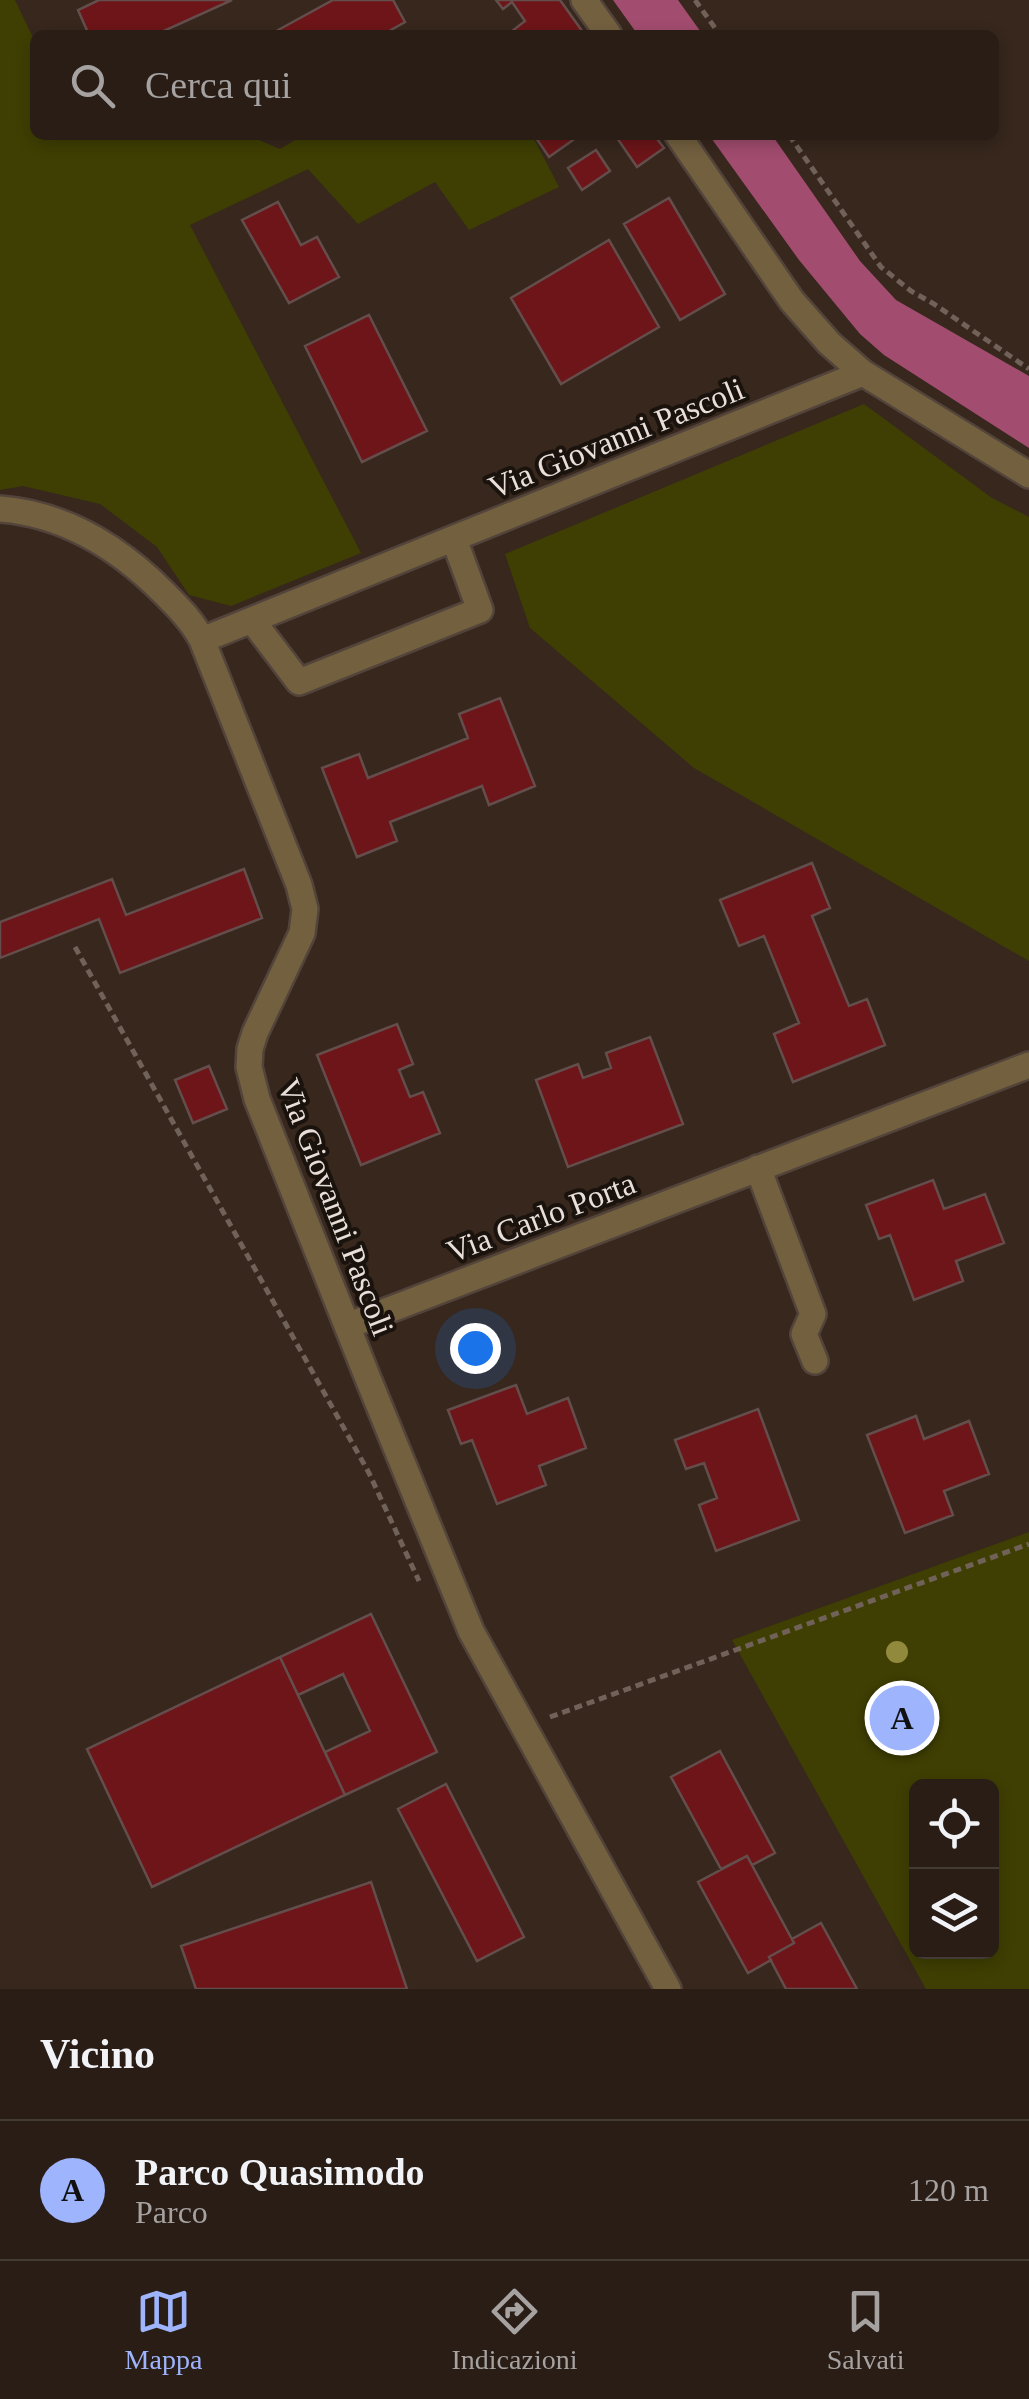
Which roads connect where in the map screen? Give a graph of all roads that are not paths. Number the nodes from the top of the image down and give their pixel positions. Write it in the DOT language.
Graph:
graph roads {
  1 [pos="584,0"];
  2 [pos="605,30"];
  3 [pos="681,140"];
  4 [pos="863,373"];
  5 [pos="1029,475"];
  6 [pos="0,510"];
  7 [pos="454,539"];
  8 [pos="252,620"];
  9 [pos="202,640"];
  10 [pos="1029,1065"];
  11 [pos="758,1168"];
  12 [pos="347,1326"];
  13 [pos="815,1361"];
  14 [pos="668,1989"];
  1 -- 2 [label="street"];
  3 -- 4 [label="street"];
  4 -- 5 [label="street"];
  4 -- 7 [label="street, Via Giovanni Pascoli"];
  6 -- 9 [label="street"];
  7 -- 8 [label="street, Via Giovanni Pascoli"];
  7 -- 8 [label="street"];
  8 -- 9 [label="street, Via Giovanni Pascoli"];
  9 -- 12 [label="street, Via Giovanni Pascoli"];
  10 -- 11 [label="street, Via Carlo Porta"];
  11 -- 12 [label="street, Via Carlo Porta"];
  11 -- 13 [label="street"];
  12 -- 14 [label="street, Via Giovanni Pascoli"];
}
